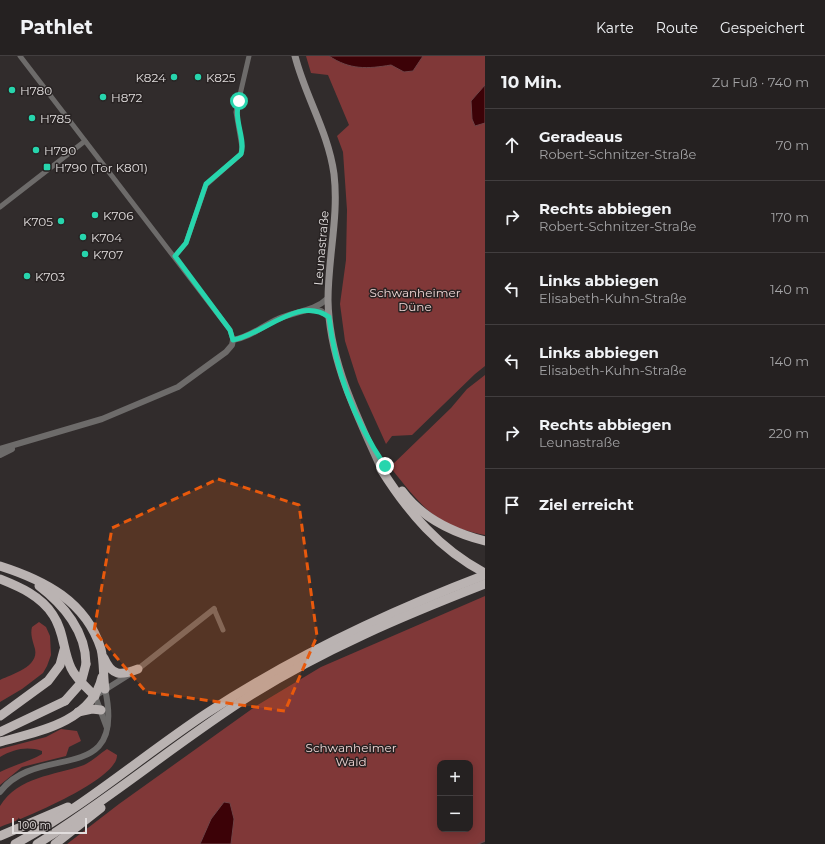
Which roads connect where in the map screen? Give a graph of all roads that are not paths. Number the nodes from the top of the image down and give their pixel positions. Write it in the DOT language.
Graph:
graph roads {
  1 [pos="20,56"];
  2 [pos="249,56"];
  3 [pos="295,56"];
  4 [pos="85,142"];
  5 [pos="0,207"];
  6 [pos="175,256"];
  7 [pos="328,298"];
  8 [pos="311,310"];
  9 [pos="329,317"];
  10 [pos="233,340"];
  11 [pos="32,441"];
  12 [pos="0,449"];
  13 [pos="0,455"];
  14 [pos="383,467"];
  15 [pos="485,541"];
  16 [pos="0,566"];
  17 [pos="23,575"];
  18 [pos="0,579"];
  19 [pos="483,579"];
  20 [pos="214,609"];
  21 [pos="223,630"];
  22 [pos="64,646"];
  23 [pos="100,649"];
  24 [pos="138,669"];
  25 [pos="102,675"];
  26 [pos="77,677"];
  27 [pos="105,689"];
  28 [pos="96,696"];
  29 [pos="101,710"];
  30 [pos="75,714"];
  31 [pos="0,716"];
  32 [pos="107,728"];
  33 [pos="0,732"];
  34 [pos="0,742"];
  35 [pos="150,765"];
  36 [pos="0,792"];
  37 [pos="93,796"];
  38 [pos="86,820"];
  39 [pos="0,836"];
  40 [pos="15,844"];
  41 [pos="37,844"];
  42 [pos="50,844"];
  43 [pos="55,844"];
  1 -- 4 [label="street"];
  2 -- 6 [label="street"];
  3 -- 7 [label="main road, Leunastraße"];
  4 -- 5 [label="street"];
  4 -- 6 [label="street"];
  6 -- 10 [label="street"];
  7 -- 8 [label="street"];
  7 -- 9 [label="main road, Leunastraße"];
  8 -- 9 [label="street"];
  8 -- 10 [label="street"];
  9 -- 14 [label="main road, Leunastraße"];
  10 -- 11 [label="street"];
  11 -- 12 [label="street"];
  11 -- 13 [label="street"];
  14 -- 15 [label="highway"];
  14 -- 19 [label="highway"];
  16 -- 17 [label="highway"];
  17 -- 23 [label="highway"];
  17 -- 33 [label="highway, bridge"];
  18 -- 22 [label="highway"];
  19 -- 35 [label="highway"];
  19 -- 37 [label="highway"];
  20 -- 21 [label="street"];
  20 -- 24 [label="street"];
  22 -- 26 [label="highway"];
  22 -- 31 [label="highway"];
  23 -- 24 [label="highway"];
  23 -- 25 [label="highway"];
  24 -- 27 [label="street"];
  25 -- 26 [label="highway"];
  25 -- 27 [label="highway"];
  25 -- 28 [label="highway"];
  26 -- 28 [label="highway"];
  27 -- 28 [label="street"];
  27 -- 32 [label="street"];
  28 -- 29 [label="street"];
  28 -- 30 [label="highway"];
  29 -- 30 [label="highway"];
  29 -- 32 [label="street"];
  30 -- 34 [label="highway"];
  32 -- 36 [label="street"];
  35 -- 38 [label="highway"];
  35 -- 41 [label="highway"];
  37 -- 39 [label="highway"];
  37 -- 40 [label="highway"];
  38 -- 42 [label="highway"];
  38 -- 43 [label="highway"];
}
